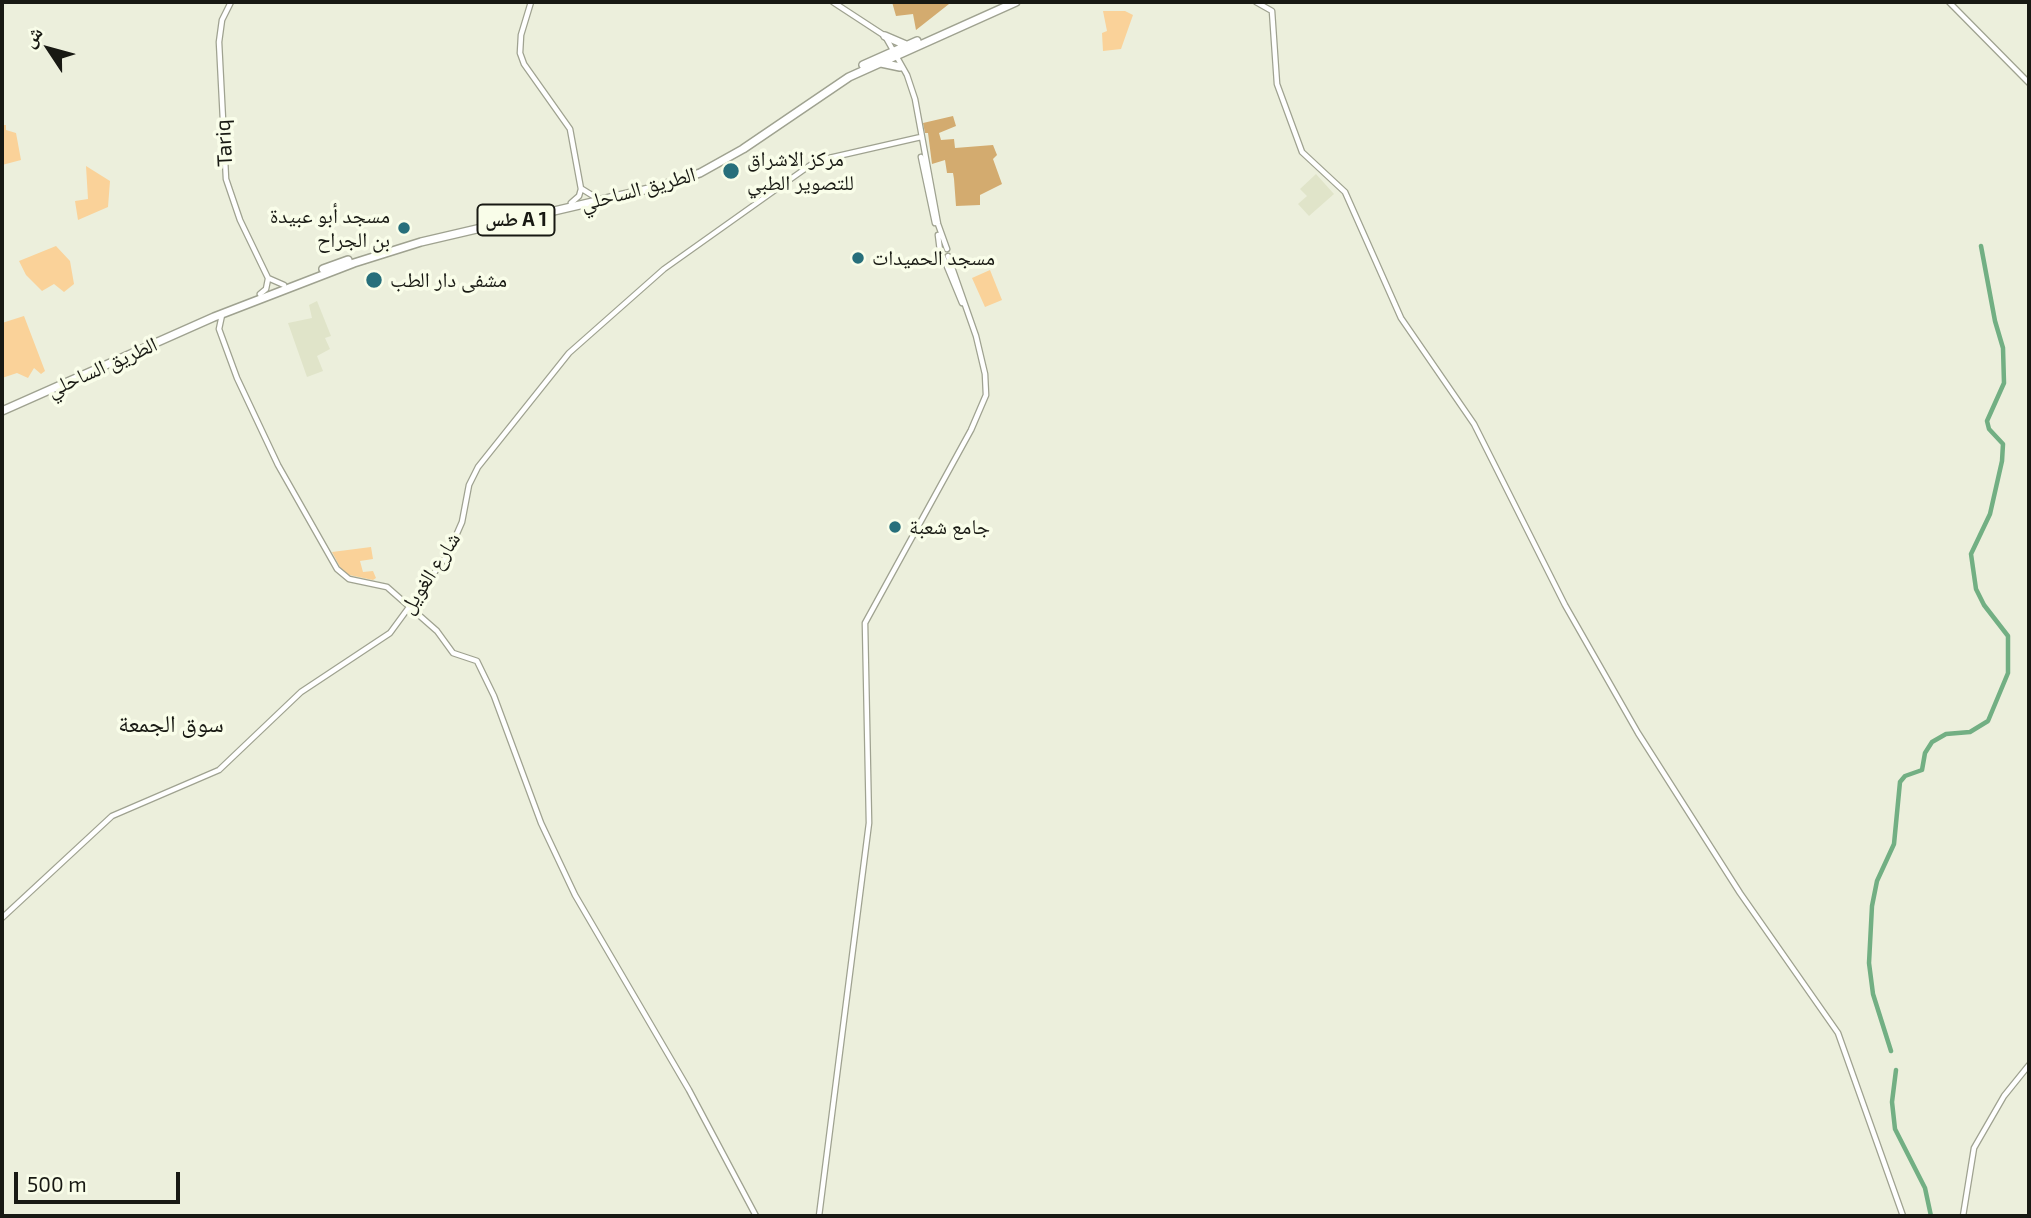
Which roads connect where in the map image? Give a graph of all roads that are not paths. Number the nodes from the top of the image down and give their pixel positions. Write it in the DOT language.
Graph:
graph roads {
  1 [pos="231,2"];
  2 [pos="531,2"];
  3 [pos="833,2"];
  4 [pos="1007,2"];
  5 [pos="1016,2"];
  6 [pos="1256,2"];
  7 [pos="1949,2"];
  8 [pos="882,35"];
  9 [pos="910,46"];
  10 [pos="894,53"];
  11 [pos="876,61"];
  12 [pos="902,68"];
  13 [pos="2029,83"];
  14 [pos="918,136"];
  15 [pos="581,188"];
  16 [pos="594,197"];
  17 [pos="571,203"];
  18 [pos="946,252"];
  19 [pos="268,278"];
  20 [pos="285,285"];
  21 [pos="260,294"];
  22 [pos="223,314"];
  23 [pos="204,322"];
  24 [pos="219,329"];
  25 [pos="2,409"];
  26 [pos="408,607"];
  27 [pos="2,918"];
  28 [pos="2029,1065"];
  29 [pos="756,1216"];
  30 [pos="819,1216"];
  31 [pos="1903,1216"];
  32 [pos="1963,1216"];
  1 -- 19 [label="street, Tariq"];
  2 -- 15 [label="street"];
  3 -- 8 [label="street"];
  4 -- 9 [label="highway, الطريق الساحلي / طس A 1"];
  5 -- 9 [label="highway, الطريق الساحلي / طس A 1"];
  6 -- 31 [label="street"];
  7 -- 13 [label="street"];
  8 -- 9 [label="highway"];
  8 -- 10 [label="street"];
  8 -- 11 [label="highway"];
  9 -- 10 [label="highway, الطريق الساحلي / طس A 1"];
  9 -- 12 [label="highway"];
  10 -- 11 [label="highway, الطريق الساحلي / طس A 1"];
  10 -- 12 [label="street"];
  11 -- 12 [label="highway"];
  11 -- 16 [label="highway, الطريق الساحلي / طس A 1"];
  11 -- 22 [label="highway, الطريق الساحلي / طس A 1"];
  12 -- 14 [label="street"];
  14 -- 18 [label="street"];
  14 -- 18 [label="street"];
  14 -- 26 [label="street, شارع الغويل"];
  15 -- 16 [label="street"];
  15 -- 17 [label="street"];
  16 -- 17 [label="highway, الطريق الساحلي / طس A 1"];
  17 -- 20 [label="highway, الطريق الساحلي / طس A 1"];
  18 -- 30 [label="street"];
  19 -- 20 [label="street"];
  19 -- 21 [label="street"];
  20 -- 21 [label="highway, الطريق الساحلي / طس A 1"];
  21 -- 25 [label="highway, الطريق الساحلي / طس A 1"];
  22 -- 23 [label="highway, الطريق الساحلي / طس A 1"];
  22 -- 24 [label="street"];
  23 -- 24 [label="street"];
  23 -- 25 [label="highway, الطريق الساحلي / طس A 1"];
  24 -- 26 [label="street"];
  26 -- 27 [label="street, شارع الغويل"];
  26 -- 29 [label="street"];
  28 -- 32 [label="street"];
}
